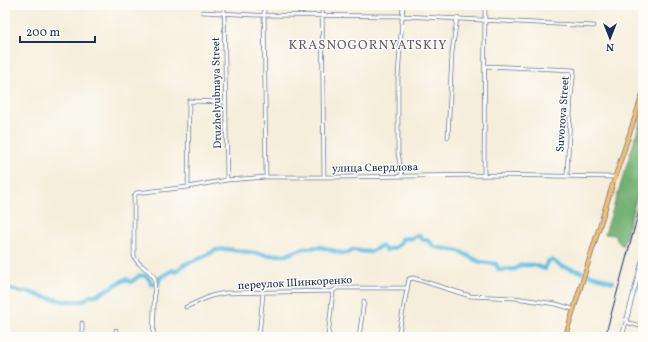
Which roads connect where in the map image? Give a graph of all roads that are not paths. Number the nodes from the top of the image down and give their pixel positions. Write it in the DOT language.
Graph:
graph roads {
  1 [pos="224,5"];
  2 [pos="264,5"];
  3 [pos="322,5"];
  4 [pos="403,5"];
  5 [pos="485,5"];
  6 [pos="203,12"];
  7 [pos="224,14"];
  8 [pos="264,15"];
  9 [pos="322,15"];
  10 [pos="403,16"];
  11 [pos="457,18"];
  12 [pos="485,19"];
  13 [pos="594,26"];
  14 [pos="485,66"];
  15 [pos="643,93"];
  16 [pos="225,102"];
  17 [pos="448,137"];
  18 [pos="484,175"];
  19 [pos="567,175"];
  20 [pos="402,176"];
  21 [pos="266,177"];
  22 [pos="324,177"];
  23 [pos="615,177"];
  24 [pos="227,180"];
  25 [pos="188,187"];
  26 [pos="643,257"];
  27 [pos="407,288"];
  28 [pos="333,291"];
  29 [pos="263,293"];
  30 [pos="364,301"];
  31 [pos="186,307"];
  32 [pos="573,309"];
  33 [pos="626,322"];
  34 [pos="82,323"];
  35 [pos="643,327"];
  36 [pos="116,330"];
  37 [pos="82,337"];
  38 [pos="116,337"];
  39 [pos="153,337"];
  40 [pos="259,337"];
  41 [pos="328,337"];
  42 [pos="359,337"];
  43 [pos="398,337"];
  44 [pos="565,337"];
  45 [pos="622,337"];
  1 -- 7 [label="street, Druzhelyubnaya Street"];
  2 -- 8 [label="street"];
  3 -- 9 [label="street"];
  4 -- 10 [label="street"];
  5 -- 12 [label="street"];
  6 -- 7 [label="street"];
  7 -- 8 [label="street"];
  7 -- 16 [label="street, Druzhelyubnaya Street"];
  8 -- 9 [label="street"];
  8 -- 21 [label="street"];
  9 -- 10 [label="street"];
  9 -- 22 [label="street"];
  10 -- 11 [label="street"];
  10 -- 20 [label="street"];
  11 -- 12 [label="street"];
  11 -- 17 [label="street"];
  12 -- 13 [label="street"];
  12 -- 14 [label="street"];
  14 -- 18 [label="street"];
  14 -- 19 [label="street, Suvorova Street"];
  15 -- 23 [label="main road"];
  16 -- 24 [label="street, Druzhelyubnaya Street"];
  16 -- 25 [label="street"];
  18 -- 19 [label="street, улица Свердлова"];
  18 -- 20 [label="street, улица Свердлова"];
  19 -- 23 [label="street, улица Свердлова"];
  20 -- 22 [label="street, улица Свердлова"];
  21 -- 22 [label="street, улица Свердлова"];
  21 -- 24 [label="street, улица Свердлова"];
  23 -- 32 [label="main road"];
  24 -- 25 [label="street, улица Свердлова"];
  25 -- 39 [label="street, улица Свердлова"];
  26 -- 33 [label="street"];
  27 -- 28 [label="street, переулок Шинкоренко"];
  27 -- 32 [label="street"];
  27 -- 43 [label="street"];
  28 -- 29 [label="street, переулок Шинкоренко"];
  28 -- 41 [label="street"];
  29 -- 31 [label="street, переулок Шинкоренко"];
  29 -- 40 [label="street"];
  30 -- 42 [label="street"];
  32 -- 44 [label="main road"];
  33 -- 35 [label="street"];
  33 -- 45 [label="street"];
  34 -- 37 [label="street"];
  36 -- 38 [label="street"];
}
